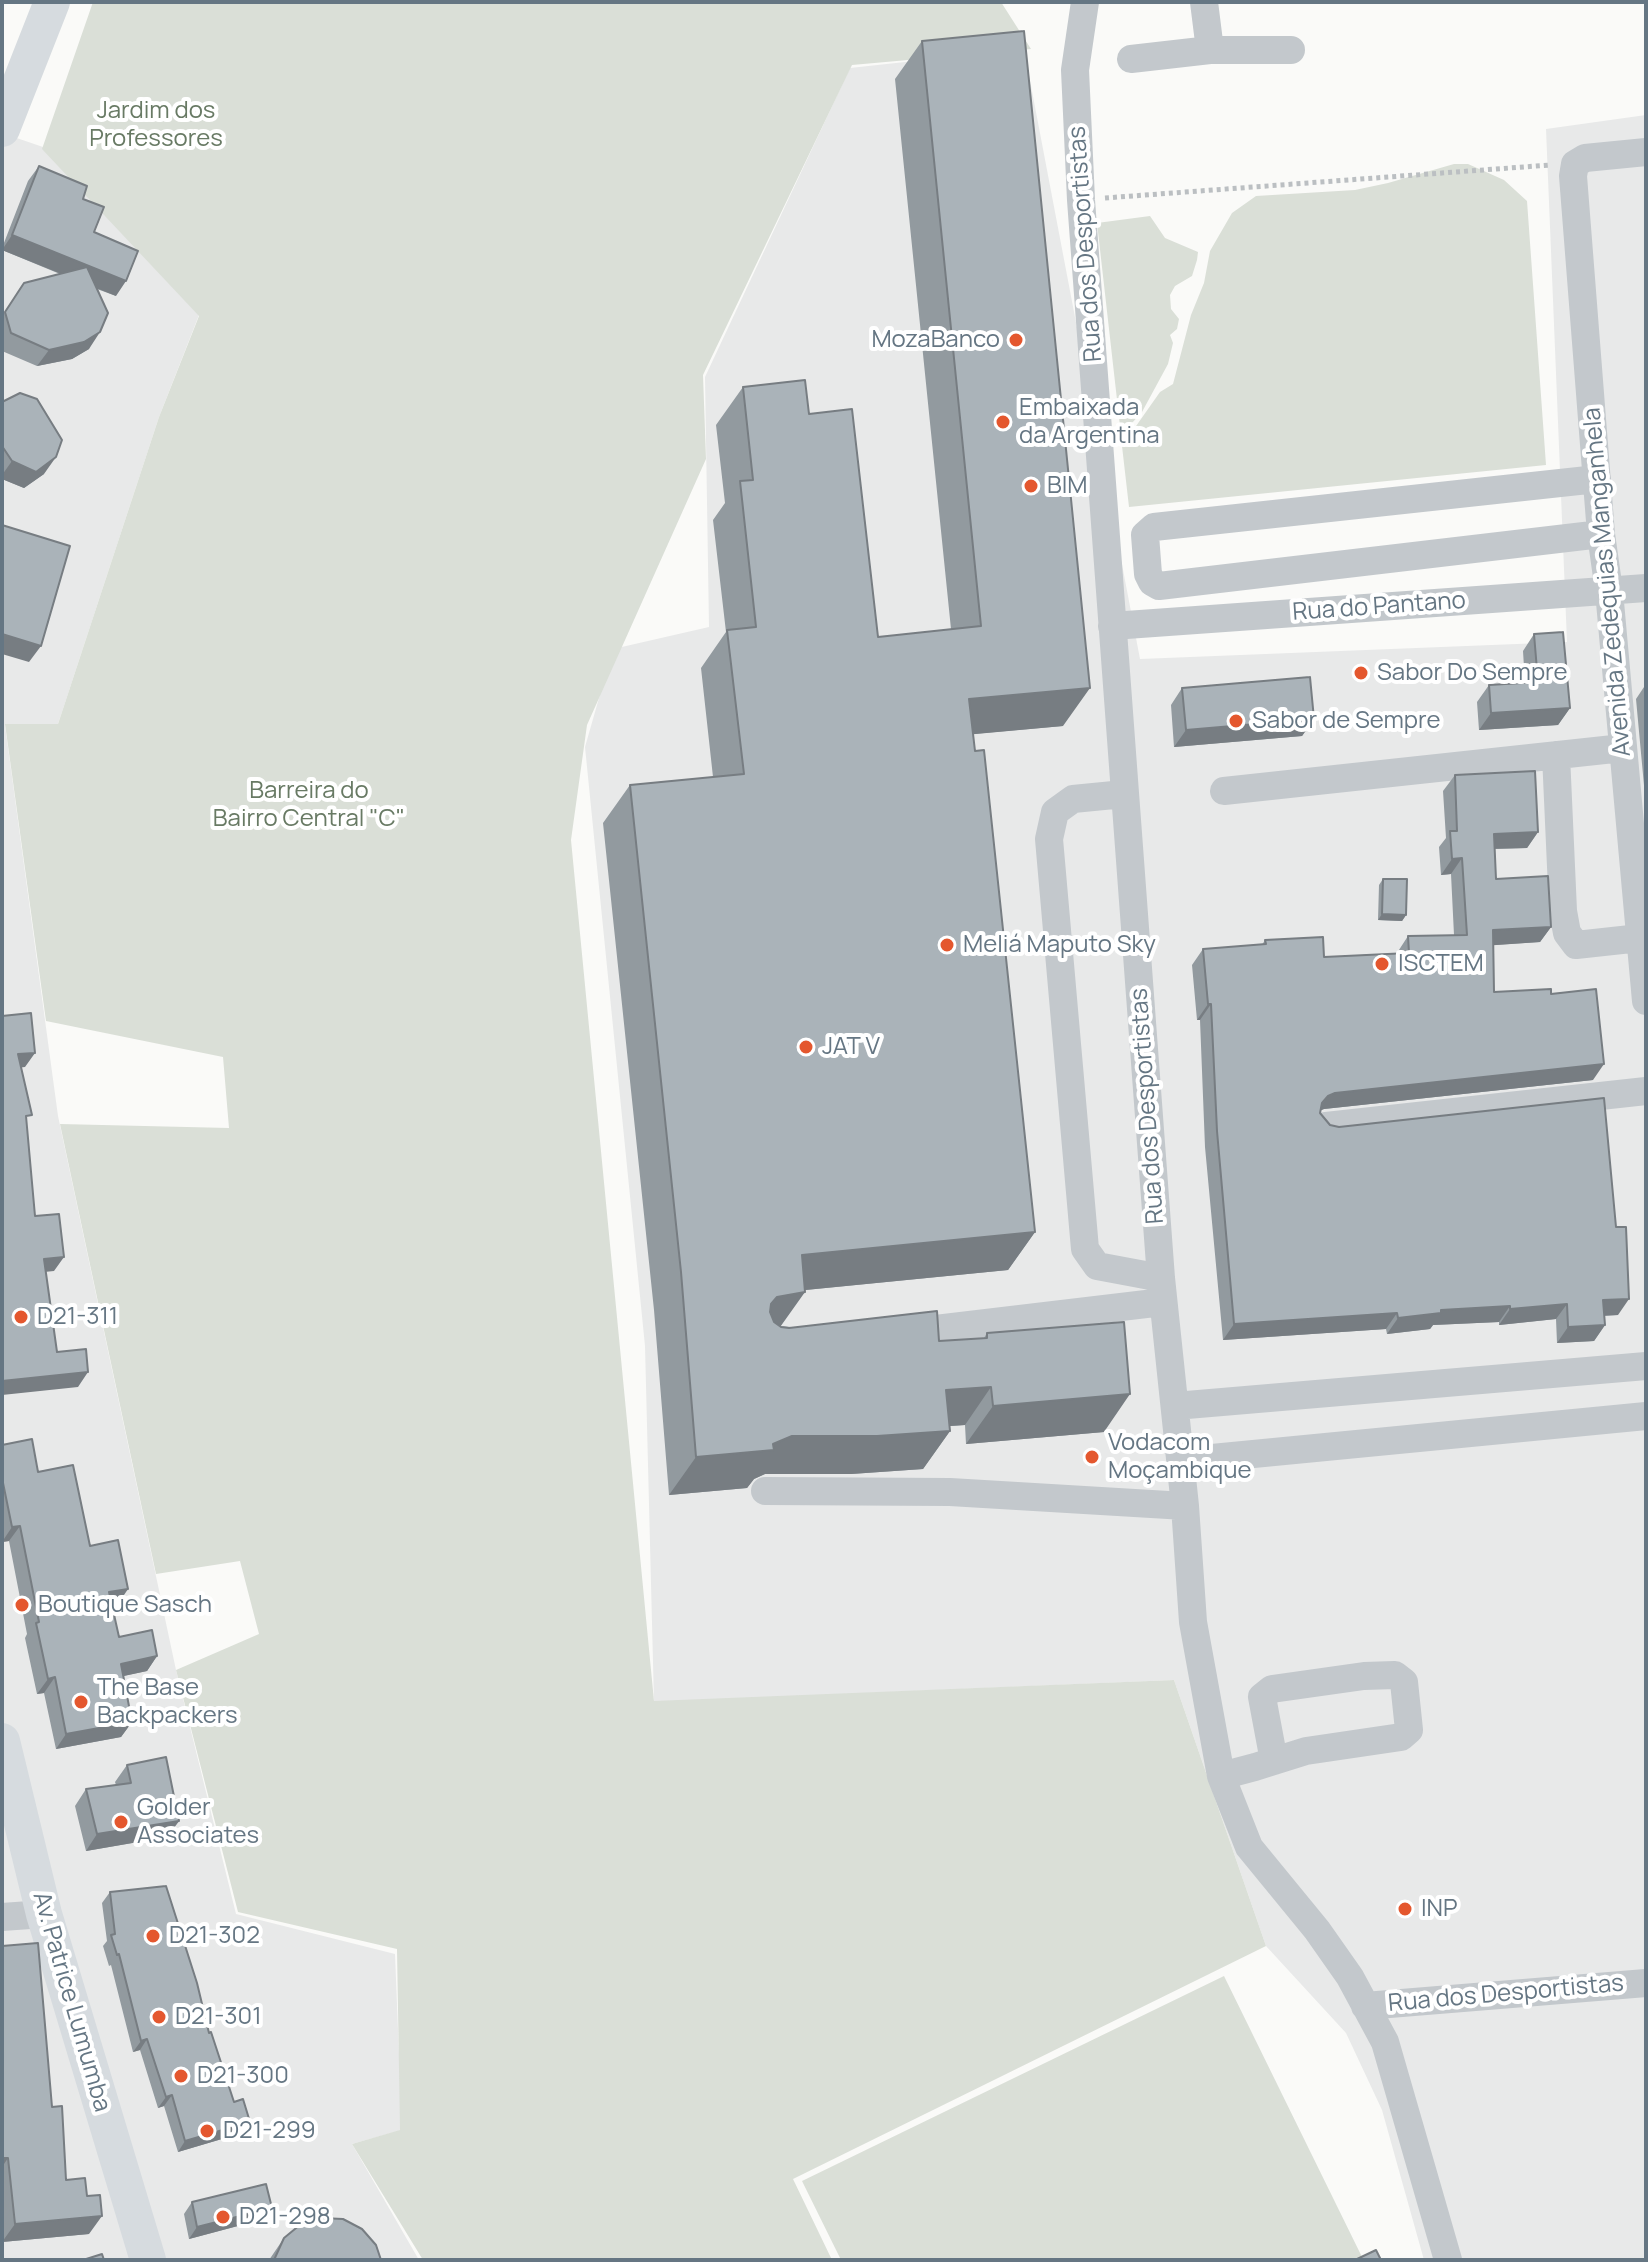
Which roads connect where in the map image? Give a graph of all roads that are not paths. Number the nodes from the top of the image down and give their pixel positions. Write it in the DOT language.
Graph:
graph roads {
  1 [pos="52,2"];
  2 [pos="1085,2"];
  3 [pos="1204,2"];
  4 [pos="1210,50"];
  5 [pos="1291,50"];
  6 [pos="1131,59"];
  7 [pos="2,129"];
  8 [pos="1646,152"];
  9 [pos="1597,479"];
  10 [pos="1601,534"];
  11 [pos="1646,588"];
  12 [pos="1609,591"];
  13 [pos="1112,626"];
  14 [pos="1623,748"];
  15 [pos="1556,755"];
  16 [pos="1224,791"];
  17 [pos="1124,794"];
  18 [pos="1640,938"];
  19 [pos="1646,1001"];
  20 [pos="1646,1091"];
  21 [pos="1326,1126"];
  22 [pos="1162,1290"];
  23 [pos="869,1336"];
  24 [pos="1646,1366"];
  25 [pos="1175,1406"];
  26 [pos="1646,1416"];
  27 [pos="1181,1461"];
  28 [pos="765,1491"];
  29 [pos="1185,1506"];
  30 [pos="2,1741"];
  31 [pos="1274,1761"];
  32 [pos="1221,1776"];
  33 [pos="44,1914"];
  34 [pos="2,1917"];
  35 [pos="1646,1983"];
  36 [pos="1365,2006"];
  37 [pos="148,2260"];
  38 [pos="1448,2260"];
  1 -- 7 [label="main road"];
  2 -- 13 [label="street, Rua dos Desportistas"];
  3 -- 4 [label="street"];
  4 -- 5 [label="street"];
  4 -- 6 [label="street"];
  8 -- 9 [label="street, Avenida Zedequias Manganhela"];
  9 -- 10 [label="street, Avenida Zedequias Manganhela"];
  9 -- 10 [label="street"];
  10 -- 12 [label="street, Avenida Zedequias Manganhela"];
  11 -- 12 [label="street, Rua do Pantano"];
  12 -- 13 [label="street, Rua do Pantano"];
  12 -- 14 [label="street, Avenida Zedequias Manganhela"];
  13 -- 17 [label="street, Rua dos Desportistas"];
  14 -- 15 [label="street"];
  14 -- 18 [label="street, Avenida Zedequias Manganhela"];
  15 -- 16 [label="street"];
  15 -- 18 [label="street"];
  17 -- 22 [label="street, Rua dos Desportistas"];
  17 -- 22 [label="street"];
  18 -- 19 [label="street, Avenida Zedequias Manganhela"];
  20 -- 21 [label="street"];
  22 -- 23 [label="street"];
  22 -- 25 [label="street, Rua dos Desportistas"];
  24 -- 25 [label="street"];
  25 -- 27 [label="street, Rua dos Desportistas"];
  26 -- 27 [label="street"];
  27 -- 29 [label="street, Rua dos Desportistas"];
  28 -- 29 [label="street"];
  29 -- 32 [label="street, Rua dos Desportistas"];
  30 -- 33 [label="main road, Av. Patrice Lumumba"];
  31 -- 31 [label="street"];
  31 -- 32 [label="street"];
  32 -- 36 [label="street, Rua dos Desportistas"];
  33 -- 34 [label="street"];
  33 -- 37 [label="main road, Av. Patrice Lumumba"];
  35 -- 36 [label="street, Rua dos Desportistas"];
  36 -- 38 [label="street, Rua dos Desportistas"];
}
